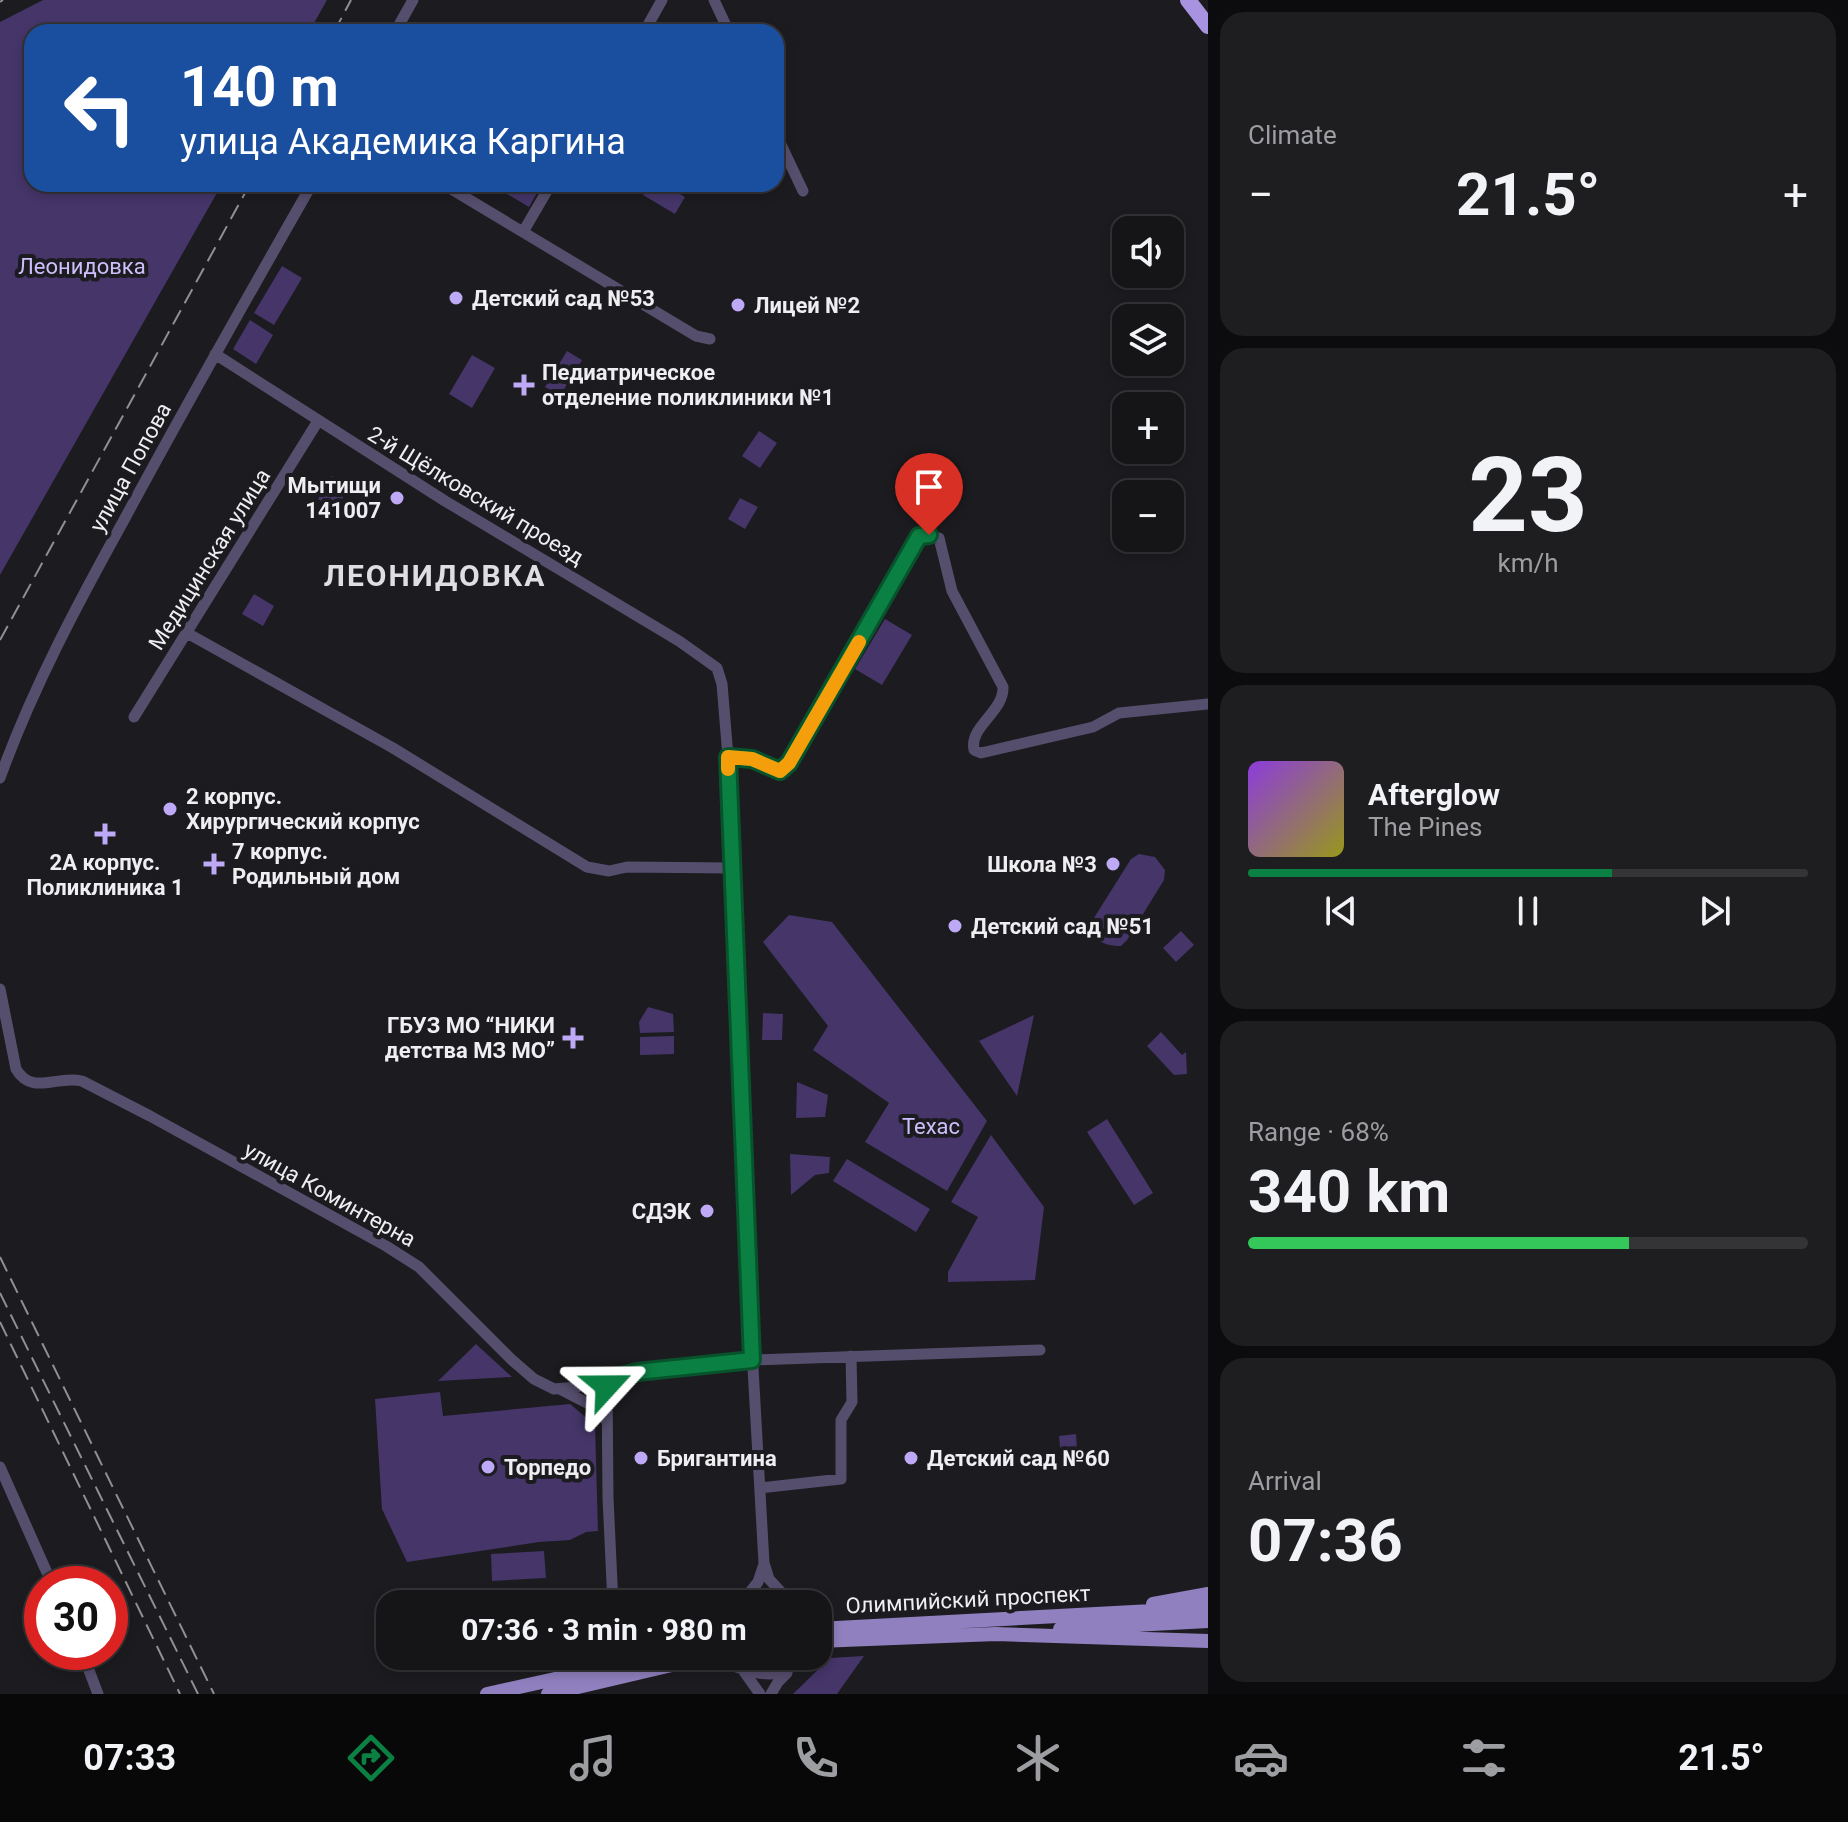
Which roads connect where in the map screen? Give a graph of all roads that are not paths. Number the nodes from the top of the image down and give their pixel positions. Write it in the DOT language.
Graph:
graph roads {
  1 [pos="413,0"];
  2 [pos="662,0"];
  3 [pos="714,0"];
  4 [pos="1188,0"];
  5 [pos="400,24"];
  6 [pos="648,24"];
  7 [pos="725,24"];
  8 [pos="1208,26"];
  9 [pos="784,151"];
  10 [pos="803,191"];
  11 [pos="307,192"];
  12 [pos="456,192"];
  13 [pos="546,192"];
  14 [pos="523,232"];
  15 [pos="710,339"];
  16 [pos="215,354"];
  17 [pos="318,421"];
  18 [pos="187,633"];
  19 [pos="1208,704"];
  20 [pos="134,717"];
  21 [pos="728,757"];
  22 [pos="0,778"];
  23 [pos="731,868"];
  24 [pos="0,989"];
  25 [pos="1040,1350"];
  26 [pos="851,1356"];
  27 [pos="752,1360"];
  28 [pos="607,1380"];
  29 [pos="559,1389"];
  30 [pos="607,1421"];
  31 [pos="0,1467"];
  32 [pos="760,1488"];
  33 [pos="764,1563"];
  34 [pos="44,1566"];
  35 [pos="613,1590"];
  36 [pos="752,1590"];
  37 [pos="779,1590"];
  38 [pos="1208,1594"];
  39 [pos="1208,1608"];
  40 [pos="1114,1613"];
  41 [pos="1208,1621"];
  42 [pos="832,1634"];
  43 [pos="996,1634"];
  44 [pos="832,1635"];
  45 [pos="1208,1641"];
  46 [pos="90,1670"];
  47 [pos="581,1670"];
  48 [pos="650,1670"];
  49 [pos="745,1670"];
  50 [pos="786,1670"];
  51 [pos="790,1670"];
  52 [pos="92,1676"];
  53 [pos="86,1694"];
  54 [pos="98,1694"];
  55 [pos="487,1694"];
  56 [pos="548,1694"];
  57 [pos="760,1694"];
  58 [pos="771,1694"];
  1 -- 5 [label="street"];
  2 -- 6 [label="street"];
  3 -- 7 [label="street"];
  4 -- 8 [label="highway"];
  9 -- 10 [label="street"];
  11 -- 16 [label="street, улица Попова"];
  12 -- 14 [label="street"];
  13 -- 14 [label="street"];
  14 -- 15 [label="street"];
  16 -- 17 [label="street, 2-й Щёлковский проезд"];
  16 -- 22 [label="street, улица Попова"];
  17 -- 18 [label="street, Медицинская улица"];
  17 -- 21 [label="street, 2-й Щёлковский проезд"];
  18 -- 20 [label="street, Медицинская улица"];
  18 -- 23 [label="street"];
  19 -- 21 [label="street"];
  21 -- 23 [label="street"];
  23 -- 27 [label="street"];
  24 -- 29 [label="street, улица Коминтерна"];
  25 -- 26 [label="street"];
  26 -- 27 [label="street"];
  26 -- 32 [label="street"];
  27 -- 28 [label="street"];
  27 -- 32 [label="street"];
  28 -- 29 [label="street"];
  28 -- 30 [label="street"];
  29 -- 30 [label="street, улица Коминтерна"];
  30 -- 35 [label="street"];
  31 -- 34 [label="street"];
  32 -- 33 [label="street"];
  33 -- 36 [label="street"];
  33 -- 37 [label="street"];
  38 -- 40 [label="main road"];
  39 -- 40 [label="main road"];
  40 -- 42 [label="main road, Олимпийский проспект"];
  41 -- 43 [label="main road"];
  43 -- 44 [label="main road, Олимпийский проспект"];
  43 -- 45 [label="main road"];
  46 -- 52 [label="street"];
  47 -- 55 [label="main road"];
  48 -- 56 [label="main road"];
  49 -- 50 [label="street"];
  49 -- 57 [label="street"];
  51 -- 58 [label="street"];
  52 -- 53 [label="street"];
  52 -- 54 [label="street"];
}
